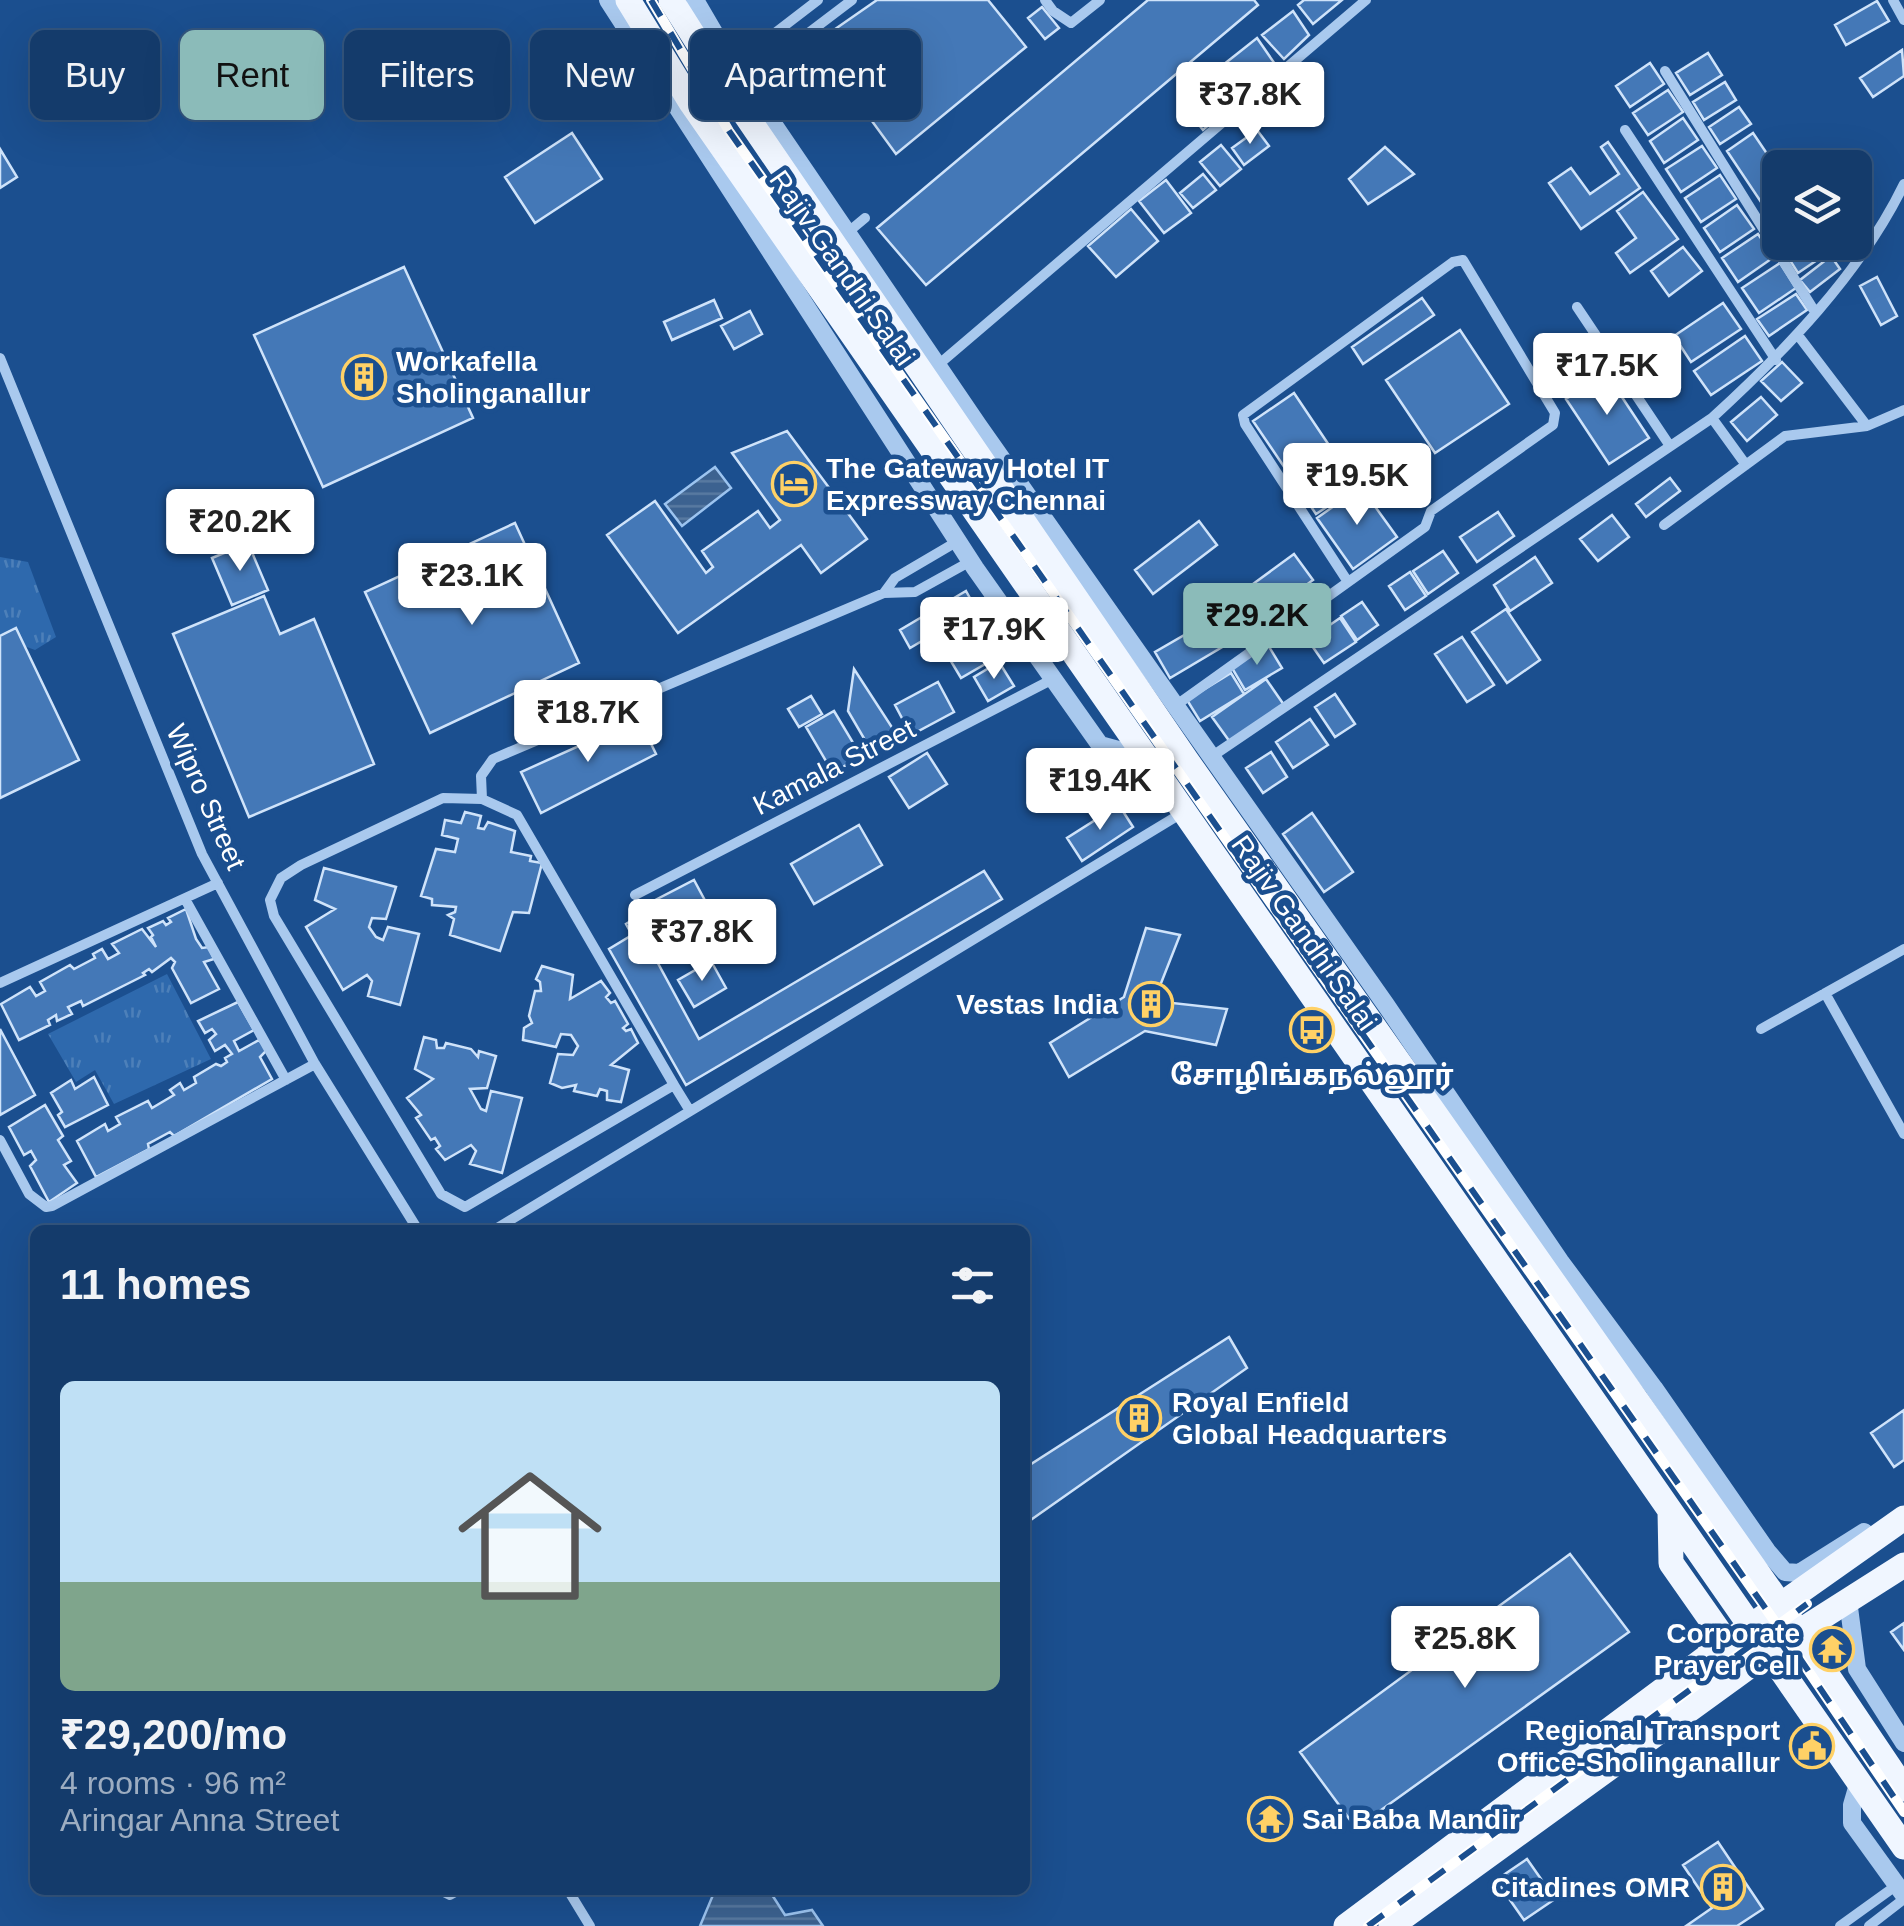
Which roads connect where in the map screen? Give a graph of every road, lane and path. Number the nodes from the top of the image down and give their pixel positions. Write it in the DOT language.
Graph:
graph roads {
  1 [pos="608,0"];
  2 [pos="628,0"];
  3 [pos="672,0"];
  4 [pos="695,0"];
  5 [pos="818,0"];
  6 [pos="852,0"];
  7 [pos="1045,0"];
  8 [pos="1366,0"];
  9 [pos="1893,0"];
  10 [pos="1093,2"];
  11 [pos="1904,20"];
  12 [pos="695,30"];
  13 [pos="709,30"];
  14 [pos="787,30"];
  15 [pos="808,30"];
  16 [pos="1665,71"];
  17 [pos="690,98"];
  18 [pos="704,120"];
  19 [pos="758,120"];
  20 [pos="762,120"];
  21 [pos="1625,130"];
  22 [pos="1904,184"];
  23 [pos="865,218"];
  24 [pos="847,232"];
  25 [pos="876,306"];
  26 [pos="1577,308"];
  27 [pos="1815,312"];
  28 [pos="847,327"];
  29 [pos="1797,334"];
  30 [pos="0,358"];
  31 [pos="1776,360"];
  32 [pos="926,364"];
  33 [pos="886,383"];
  34 [pos="949,398"];
  35 [pos="1904,410"];
  36 [pos="1712,418"];
  37 [pos="1867,426"];
  38 [pos="1670,446"];
  39 [pos="1746,465"];
  40 [pos="1664,525"];
  41 [pos="958,541"];
  42 [pos="970,561"];
  43 [pos="1348,582"];
  44 [pos="884,593"];
  45 [pos="1053,679"];
  46 [pos="1174,707"];
  47 [pos="1144,757"];
  48 [pos="1210,758"];
  49 [pos="482,799"];
  50 [pos="1183,813"];
  51 [pos="218,884"];
  52 [pos="635,895"];
  53 [pos="185,898"];
  54 [pos="1904,949"];
  55 [pos="0,983"];
  56 [pos="1825,994"];
  57 [pos="1761,1029"];
  58 [pos="315,1064"];
  59 [pos="286,1080"];
  60 [pos="674,1085"];
  61 [pos="1904,1104"];
  62 [pos="1892,1110"];
  63 [pos="690,1111"];
  64 [pos="1904,1134"];
  65 [pos="0,1140"];
  66 [pos="415,1225"];
  67 [pos="502,1225"];
  68 [pos="1714,1493"];
  69 [pos="1904,1506"];
  70 [pos="1670,1510"];
  71 [pos="1904,1518"];
  72 [pos="1904,1565"];
  73 [pos="1848,1600"];
  74 [pos="1780,1606"];
  75 [pos="1752,1625"];
  76 [pos="1797,1633"];
  77 [pos="1770,1652"];
  78 [pos="1707,1657"];
  79 [pos="1894,1734"];
  80 [pos="1859,1781"];
  81 [pos="1904,1789"];
  82 [pos="1904,1847"];
  83 [pos="1902,1893"];
  84 [pos="571,1895"];
  85 [pos="590,1926"];
  86 [pos="1346,1926"];
  87 [pos="1391,1926"];
  88 [pos="1840,1926"];
  89 [pos="1869,1926"];
  1 -- 41 [label="street"];
  2 -- 17 [label="main road, Rajiv Gandhi Salai"];
  3 -- 12 [label="main road, Rajiv Gandhi Salai"];
  4 -- 13 [label="street"];
  5 -- 14 [label="street"];
  6 -- 15 [label="street"];
  7 -- 10 [label="street"];
  8 -- 32 [label="street"];
  9 -- 11 [label="street"];
  16 -- 27 [label="street"];
  18 -- 28 [label="main road, Rajiv Gandhi Salai"];
  19 -- 25 [label="main road, Rajiv Gandhi Salai"];
  20 -- 24 [label="street"];
  21 -- 31 [label="street"];
  22 -- 27 [label="street"];
  23 -- 24 [label="street"];
  24 -- 32 [label="street"];
  25 -- 28 [label="main road"];
  25 -- 32 [label="main road, Rajiv Gandhi Salai"];
  26 -- 38 [label="street"];
  27 -- 29 [label="street"];
  28 -- 33 [label="main road, Rajiv Gandhi Salai"];
  29 -- 31 [label="street"];
  29 -- 37 [label="street"];
  30 -- 51 [label="street, Wipro Street"];
  31 -- 36 [label="street"];
  32 -- 33 [label="main road"];
  32 -- 34 [label="main road, Rajiv Gandhi Salai"];
  33 -- 47 [label="main road, Rajiv Gandhi Salai"];
  34 -- 46 [label="street"];
  34 -- 68 [label="main road, Rajiv Gandhi Salai"];
  35 -- 37 [label="street"];
  36 -- 38 [label="street"];
  36 -- 39 [label="street"];
  37 -- 39 [label="street"];
  38 -- 48 [label="street"];
  39 -- 40 [label="street"];
  41 -- 42 [label="street"];
  41 -- 44 [label="street"];
  42 -- 44 [label="street"];
  42 -- 45 [label="street"];
  43 -- 43 [label="street"];
  43 -- 46 [label="street"];
  44 -- 49 [label="street"];
  45 -- 47 [label="street"];
  45 -- 52 [label="street, Kamala Street"];
  46 -- 48 [label="street"];
  47 -- 50 [label="main road, Rajiv Gandhi Salai"];
  48 -- 68 [label="street"];
  49 -- 60 [label="street"];
  49 -- 60 [label="street"];
  50 -- 63 [label="street"];
  50 -- 70 [label="main road, Rajiv Gandhi Salai"];
  51 -- 53 [label="street"];
  51 -- 58 [label="street, Wipro Street"];
  53 -- 55 [label="street"];
  53 -- 59 [label="street"];
  54 -- 56 [label="street"];
  56 -- 57 [label="street"];
  56 -- 62 [label="street"];
  58 -- 59 [label="street"];
  58 -- 66 [label="street, Wipro Street"];
  59 -- 65 [label="street"];
  60 -- 63 [label="street"];
  61 -- 62 [label="street"];
  62 -- 64 [label="street"];
  63 -- 67 [label="street"];
  68 -- 69 [label="street"];
  68 -- 74 [label="main road, Rajiv Gandhi Salai"];
  70 -- 75 [label="main road, Rajiv Gandhi Salai"];
  70 -- 78 [label="main road"];
  71 -- 74 [label="main road"];
  72 -- 73 [label="main road"];
  73 -- 76 [label="main road"];
  73 -- 79 [label="street"];
  74 -- 75 [label="main road"];
  74 -- 76 [label="main road, Rajiv Gandhi Salai"];
  75 -- 77 [label="main road, Rajiv Gandhi Salai"];
  75 -- 78 [label="main road"];
  76 -- 79 [label="main road, Rajiv Gandhi Salai"];
  77 -- 80 [label="main road, Rajiv Gandhi Salai"];
  77 -- 87 [label="main road"];
  78 -- 86 [label="main road"];
  79 -- 81 [label="main road, Rajiv Gandhi Salai"];
  80 -- 82 [label="main road, Rajiv Gandhi Salai"];
  80 -- 83 [label="street"];
  83 -- 88 [label="street"];
  83 -- 89 [label="street"];
  84 -- 85 [label="street"];
}
